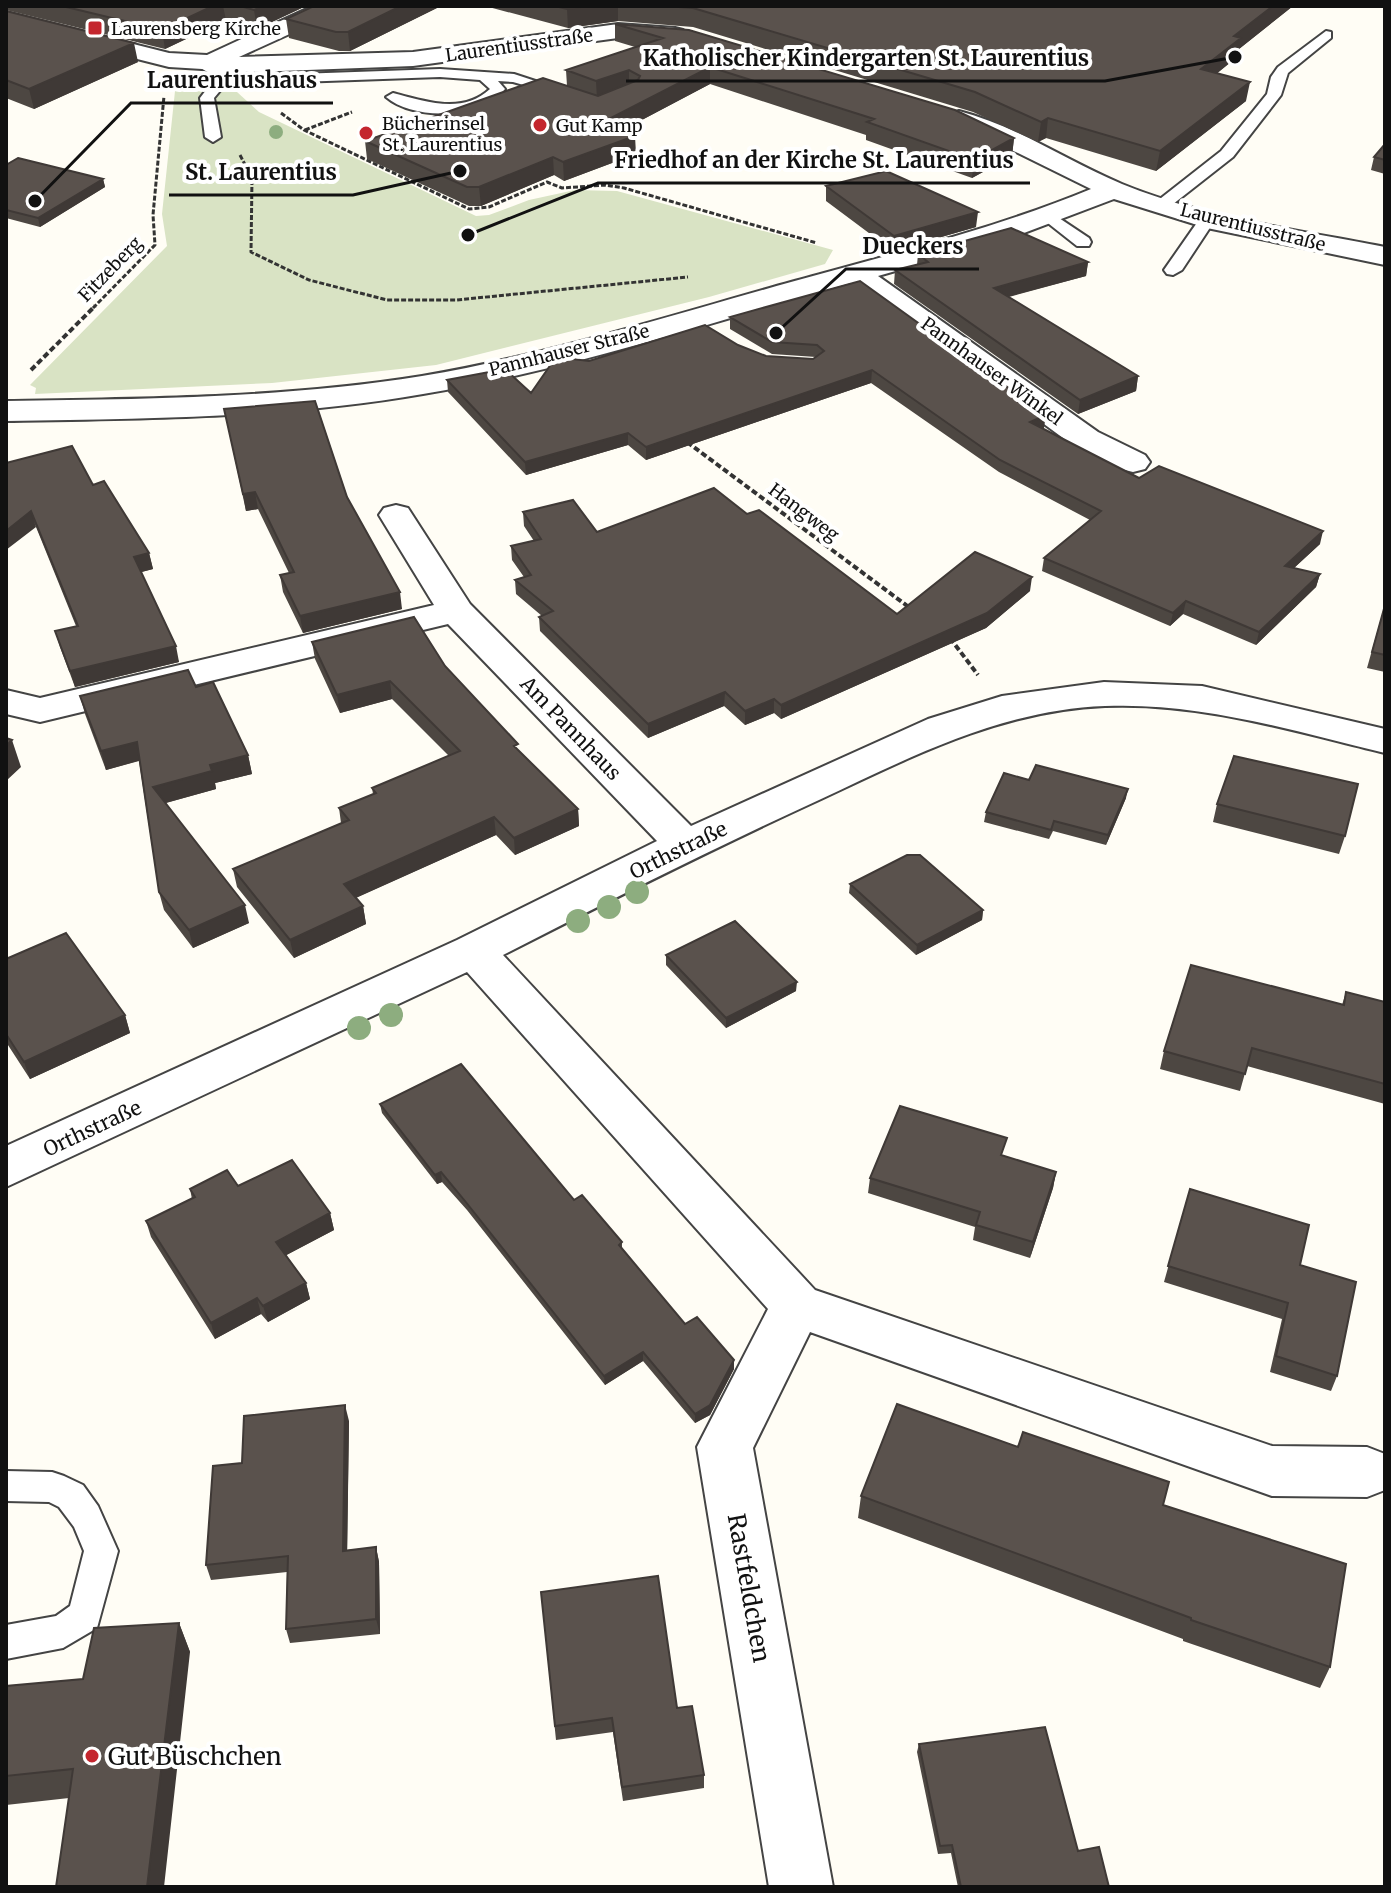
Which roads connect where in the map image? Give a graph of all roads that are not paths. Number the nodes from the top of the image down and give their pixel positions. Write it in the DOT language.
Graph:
graph roads {
  1 [pos="332,6"];
  2 [pos="6,19"];
  3 [pos="1326,35"];
  4 [pos="705,41"];
  5 [pos="214,70"];
  6 [pos="484,76"];
  7 [pos="393,97"];
  8 [pos="573,97"];
  9 [pos="933,111"];
  10 [pos="213,137"];
  11 [pos="1113,190"];
  12 [pos="1162,205"];
  13 [pos="1050,217"];
  14 [pos="1207,220"];
  15 [pos="1083,242"];
  16 [pos="1385,256"];
  17 [pos="855,267"];
  18 [pos="1173,270"];
  19 [pos="6,411"];
  20 [pos="1133,462"];
  21 [pos="396,515"];
  22 [pos="456,611"];
  23 [pos="6,702"];
  24 [pos="1385,741"];
  25 [pos="685,845"];
  26 [pos="473,951"];
  27 [pos="6,1168"];
  28 [pos="797,1305"];
  29 [pos="1367,1472"];
  30 [pos="6,1486"];
  31 [pos="6,1642"];
  32 [pos="801,1887"];
  1 -- 5 [label="street"];
  2 -- 5 [label="street, Laurentiusstraße"];
  3 -- 12 [label="lane"];
  4 -- 5 [label="street, Laurentiusstraße"];
  5 -- 6 [label="lane"];
  5 -- 10 [label="lane"];
  6 -- 7 [label="lane"];
  6 -- 8 [label="lane"];
  9 -- 11 [label="street, Laurentiusstraße"];
  11 -- 12 [label="street, Laurentiusstraße"];
  11 -- 13 [label="street, Pannhauser Straße"];
  12 -- 14 [label="street, Laurentiusstraße"];
  13 -- 15 [label="lane"];
  13 -- 17 [label="street, Pannhauser Straße"];
  14 -- 16 [label="street, Laurentiusstraße"];
  14 -- 18 [label="lane"];
  17 -- 19 [label="street, Pannhauser Straße"];
  17 -- 20 [label="street, Pannhauser Winkel"];
  21 -- 22 [label="street, Am Pannhaus"];
  22 -- 23 [label="street"];
  22 -- 25 [label="street, Am Pannhaus"];
  24 -- 25 [label="street, Orthstraße"];
  25 -- 26 [label="street, Orthstraße"];
  26 -- 27 [label="street, Orthstraße"];
  26 -- 28 [label="street"];
  28 -- 29 [label="street"];
  28 -- 32 [label="street, Rastfeldchen"];
  30 -- 31 [label="lane"];
}
